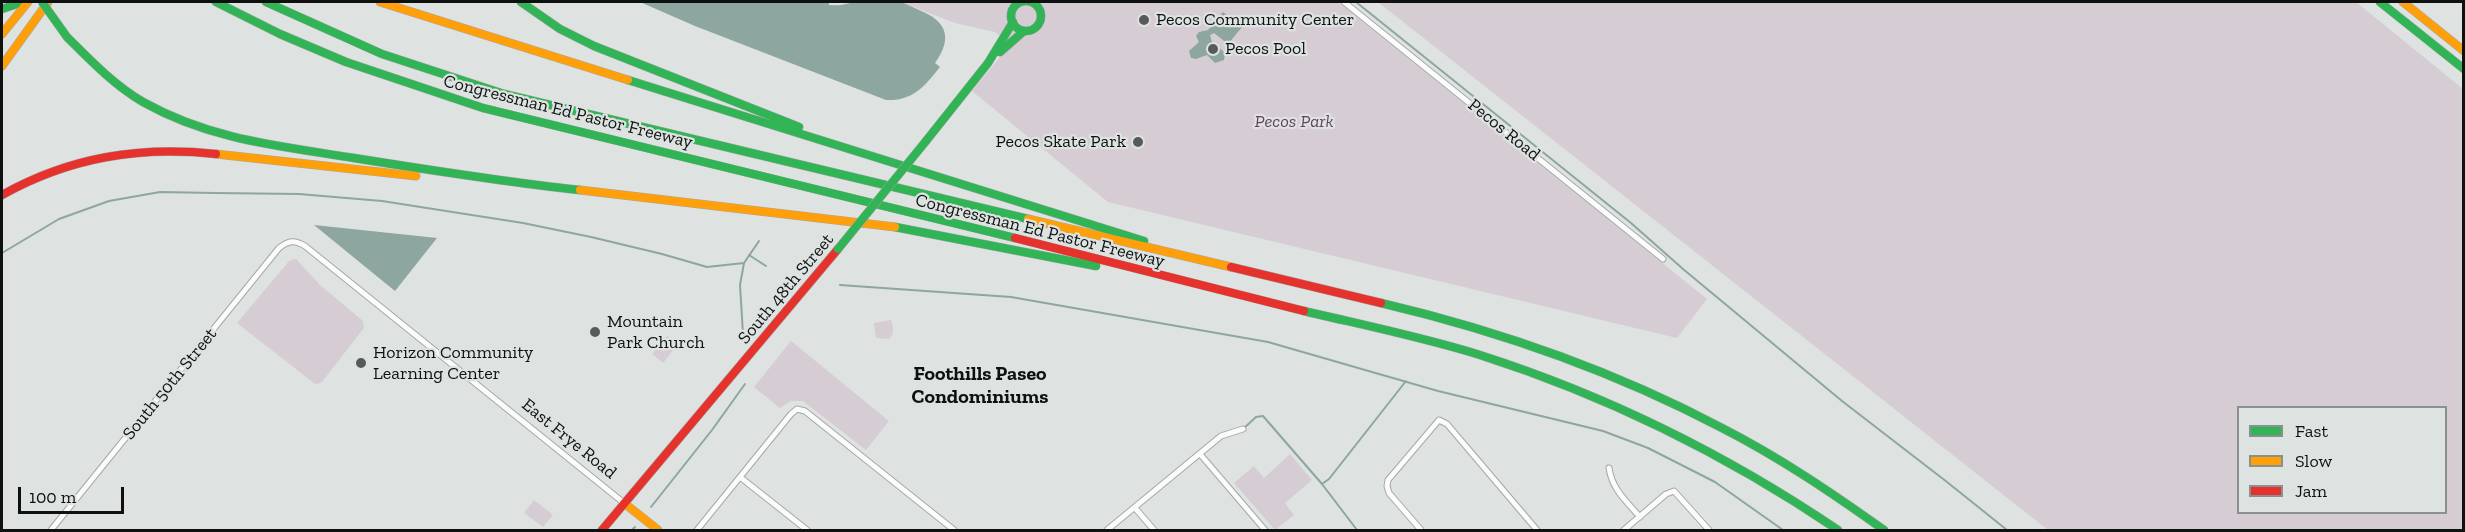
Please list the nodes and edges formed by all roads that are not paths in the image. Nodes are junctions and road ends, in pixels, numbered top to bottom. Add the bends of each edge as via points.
1 (23, 2) edge
2 (28, 2) edge
3 (42, 2) edge
4 (48, 2) edge
5 (216, 2) edge
6 (266, 2) edge
7 (380, 2) edge
8 (521, 2) edge
9 (1029, 2) edge
10 (1044, 2) edge
11 (1344, 2) edge
12 (2380, 2) edge
13 (2403, 2) edge
14 (2, 9) edge
15 (1040, 10) junction
16 (1013, 22) junction
17 (1024, 31) junction
18 (2, 34) edge
19 (2463, 51) edge
20 (988, 63) junction
21 (2, 66) edge
22 (2463, 69) edge
23 (867, 153) junction
24 (488, 180) junction
25 (2, 195) edge
26 (291, 241) joint
27 (1663, 259) dead end
28 (1215, 262) junction
29 (1210, 289) junction
30 (1243, 429) dead end
31 (1200, 453) junction
32 (1609, 468) dead end
33 (740, 477) junction
34 (624, 503) junction
35 (1135, 508) junction
36 (1640, 517) junction
37 (51, 531) edge
38 (602, 531) edge
39 (658, 531) edge
40 (697, 531) edge
41 (807, 531) edge
42 (954, 531) edge
43 (1107, 531) edge
44 (1154, 531) edge
45 (1265, 531) edge
46 (1421, 531) edge
47 (1537, 531) edge
48 (1624, 531) edge
49 (1709, 531) edge
50 (1837, 531) edge
51 (1884, 531) edge

1 - 14 main road
2 - 18 main road
3 - 24 main road, bridge via 96,67 131,94 203,130 277,147
4 - 21 main road
5 - 29 main road, Congressman Ed Pastor Freeway via 344,62 483,108
6 - 28 main road, Congressman Ed Pastor Freeway via 429,72 504,94
7 - 23 main road
8 - 23 main road via 555,26 594,46
9 - 15 main road
9 - 16 main road via 1014,8
10 - 15 main road
11 - 27 street, Pecos Road
12 - 22 main road
13 - 19 main road
15 - 17 main road via 1038,25
16 - 17 main road
16 - 20 main road, South 48th Street
17 - 20 main road, South 48th Street
20 - 34 main road, South 48th Street, bridge
23 - 28 main road
24 - 25 main road via 155,150 111,154 74,163
24 - 29 main road via 894,226
26 - 34 street, East Frye Road via 305,246
26 - 37 street, South 50th Street via 279,248
28 - 51 main road, Congressman Ed Pastor Freeway via 1455,321 1587,364 1744,439
29 - 50 main road, Congressman Ed Pastor Freeway via 1450,347 1573,388 1706,448
30 - 31 street via 1221,436
31 - 35 street
31 - 45 street
32 - 36 street via 1618,492
33 - 40 street
33 - 41 street
33 - 42 street via 797,409 805,411
34 - 38 main road, South 48th Street
34 - 39 main road, East Frye Road
35 - 43 street
35 - 44 street
36 - 48 street
36 - 49 street via 1674,491
46 - 47 street via 1387,486 1439,420 1447,423

